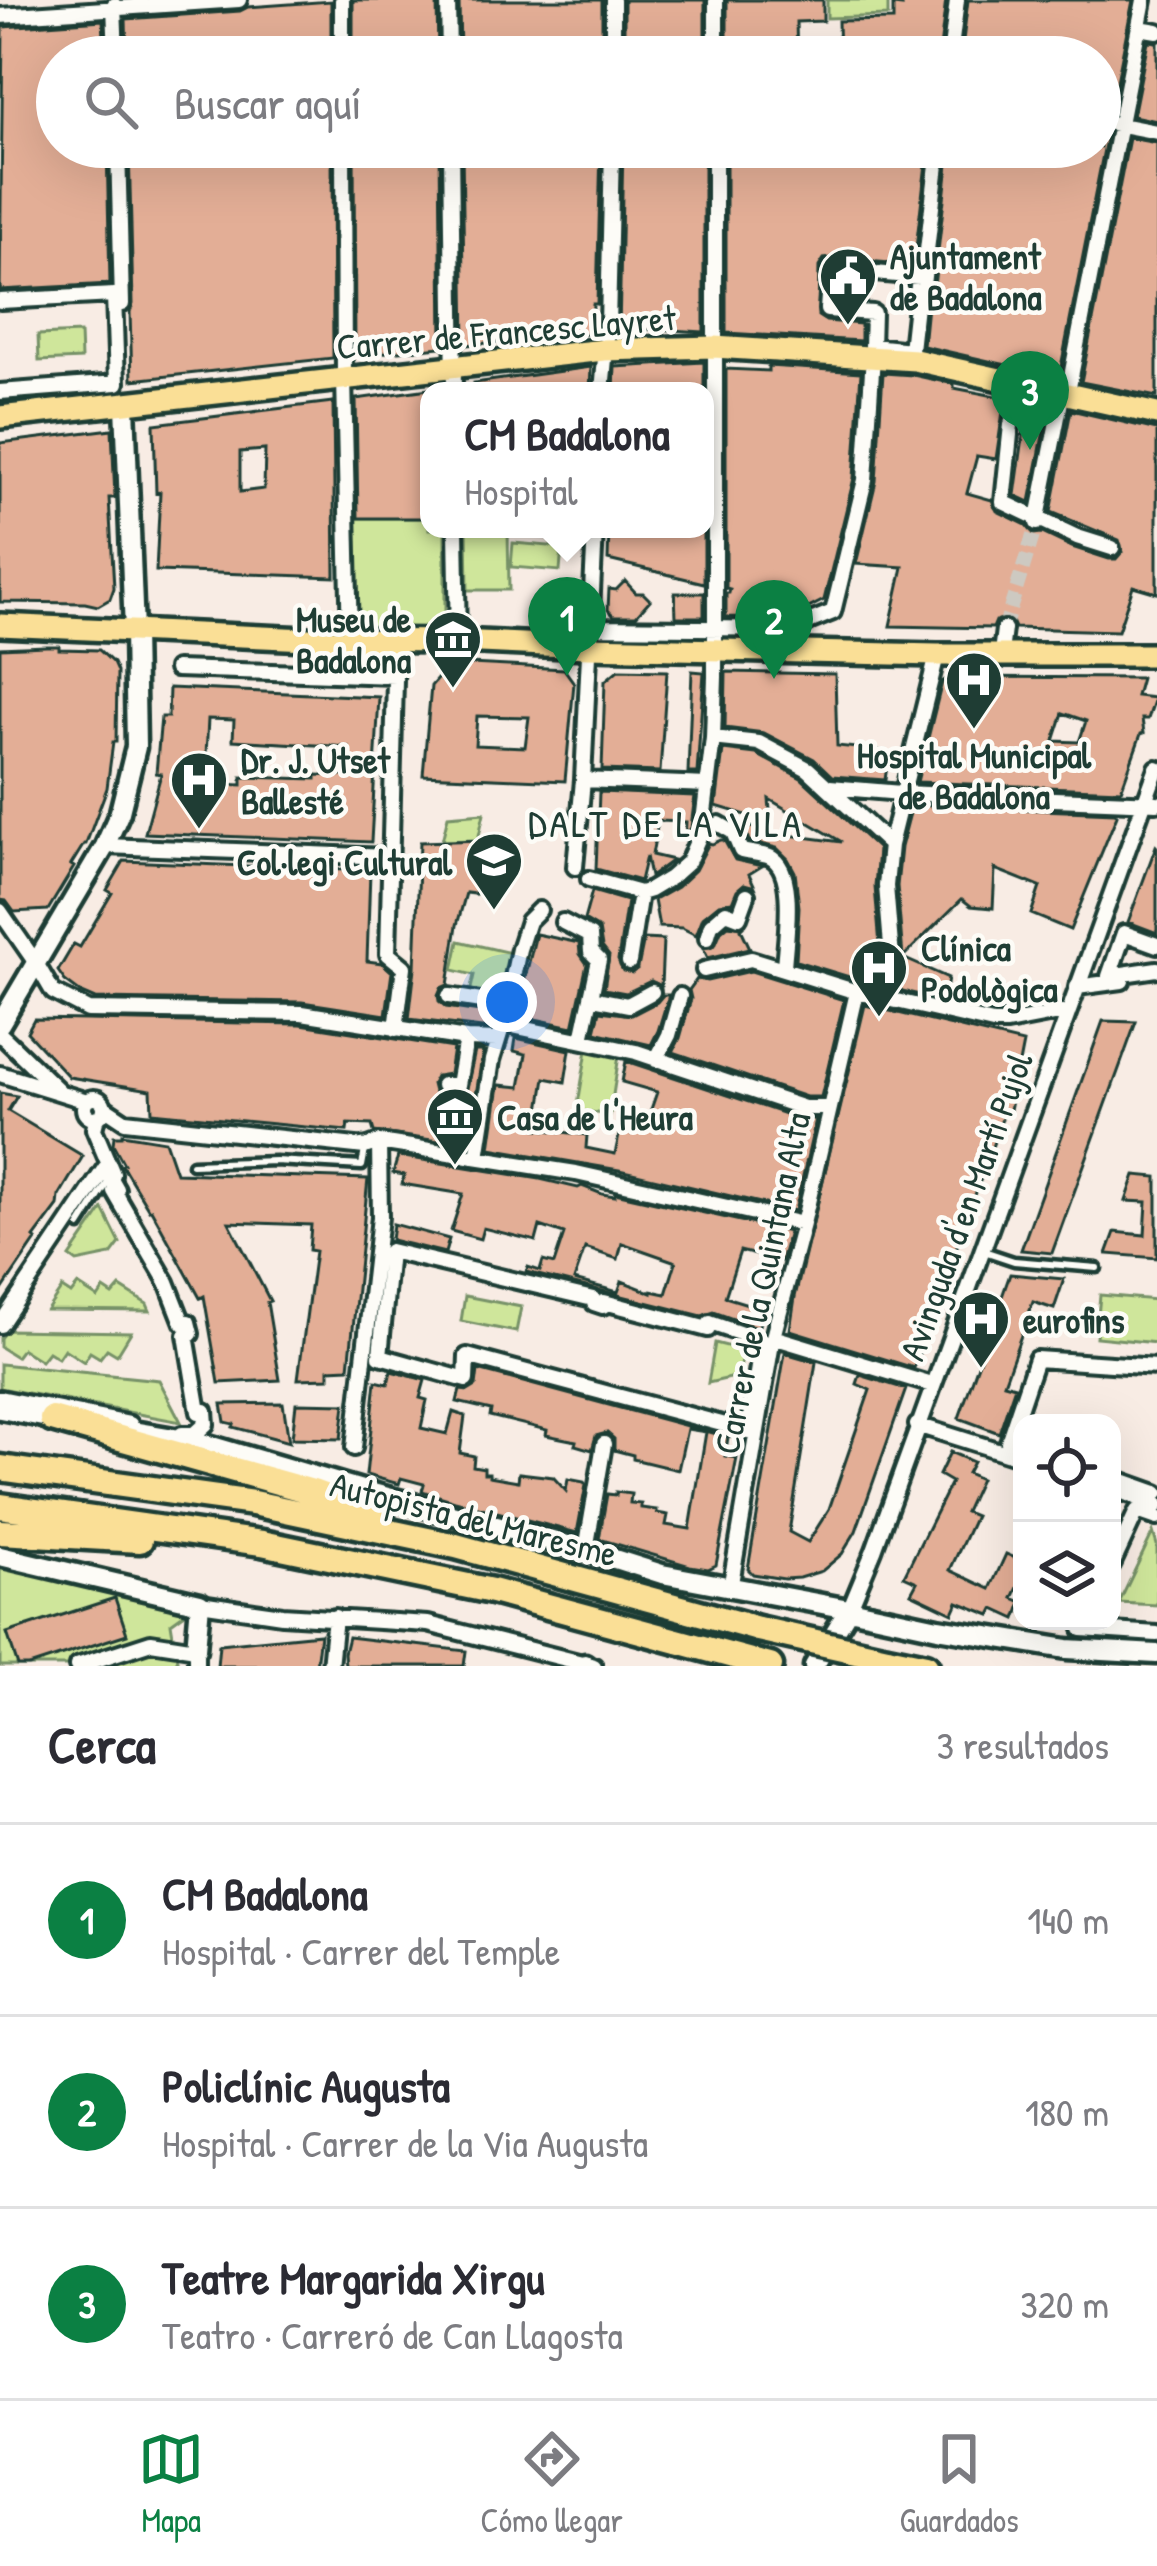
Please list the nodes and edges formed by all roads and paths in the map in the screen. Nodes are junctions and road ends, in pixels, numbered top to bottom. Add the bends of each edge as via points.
1 (239, 0) edge
2 (341, 0) edge
3 (448, 0) edge
4 (614, 0) edge
5 (716, 0) edge
6 (957, 0) edge
7 (1144, 0) edge
8 (217, 1) edge
9 (114, 5) edge
10 (0, 16) edge
11 (1138, 28) junction
12 (1157, 31) edge
13 (115, 36) edge
14 (342, 36) edge
15 (449, 36) edge
16 (613, 36) edge
17 (716, 36) edge
18 (953, 36) edge
19 (1121, 120) edge
20 (1121, 125) edge
21 (1157, 132) edge
22 (118, 168) edge
23 (343, 168) edge
24 (451, 168) edge
25 (612, 168) edge
26 (716, 168) edge
27 (937, 168) edge
28 (1111, 168) edge
29 (919, 277) joint
30 (0, 301) edge
31 (118, 316) junction
32 (714, 347) junction
33 (604, 350) junction
34 (873, 356) junction
35 (915, 360) junction
36 (454, 368) junction
37 (344, 378) junction
38 (454, 382) edge
39 (602, 382) edge
40 (1020, 382) junction
41 (0, 392) edge
42 (1065, 392) junction
43 (125, 405) junction
44 (1157, 413) edge
45 (0, 418) edge
46 (1037, 521) junction
47 (456, 538) edge
48 (594, 538) edge
49 (1112, 548) dead end
50 (0, 625) edge
51 (1004, 629) tunnel mouth
52 (134, 631) junction
53 (589, 637) junction
54 (714, 638) junction
55 (350, 640) junction
56 (396, 641) junction
57 (458, 641) junction
58 (1001, 653) junction
59 (937, 655) junction
60 (1157, 656) edge
61 (176, 669) dead end
62 (395, 676) junction
63 (713, 738) junction
64 (1157, 767) edge
65 (583, 781) junction
66 (705, 785) junction
67 (830, 787) junction
68 (898, 795) junction
69 (1150, 803) edge
70 (719, 824) dead end
71 (890, 845) junction
72 (105, 846) junction
73 (389, 857) junction
74 (575, 867) dead end
75 (589, 879) dead end
76 (640, 893) junction
77 (747, 895) dead end
78 (539, 910) dead end
79 (0, 911) edge
80 (563, 922) dead end
81 (707, 938) dead end
82 (1157, 945) edge
83 (629, 962) dead end
84 (36, 963) junction
85 (784, 968) junction
86 (704, 970) dead end
87 (1157, 973) edge
88 (1077, 987) junction
89 (652, 992) dead end
90 (857, 992) junction
91 (448, 996) dead end
92 (680, 996) dead end
93 (885, 997) junction
94 (592, 998) junction
95 (507, 1005) junction
96 (1069, 1011) junction
97 (0, 1024) edge
98 (503, 1024) junction
99 (396, 1029) junction
100 (0, 1034) edge
101 (466, 1039) junction
102 (582, 1039) junction
103 (497, 1040) junction
104 (656, 1060) junction
105 (0, 1074) edge
106 (443, 1085) dead end
107 (63, 1095) junction
108 (830, 1108) junction
109 (100, 1112) junction
110 (372, 1144) junction
111 (477, 1157) junction
112 (192, 1164) dead end
113 (110, 1170) junction
114 (803, 1224) junction
115 (80, 1226) dead end
116 (981, 1250) junction
117 (1096, 1268) dead end
118 (0, 1321) edge
119 (710, 1322) joint
120 (773, 1337) junction
121 (1157, 1367) edge
122 (932, 1384) junction
123 (0, 1399) edge
124 (0, 1409) edge
125 (1017, 1414) edge
126 (52, 1419) junction
127 (917, 1425) junction
128 (198, 1442) junction
129 (604, 1444) dead end
130 (354, 1448) dead end
131 (1013, 1455) edge
132 (0, 1468) edge
133 (1121, 1480) edge
134 (1121, 1491) edge
135 (1157, 1493) edge
136 (1157, 1505) edge
137 (0, 1506) edge
138 (1157, 1518) edge
139 (0, 1532) edge
140 (262, 1543) junction
141 (456, 1546) junction
142 (1121, 1546) edge
143 (586, 1550) junction
144 (0, 1556) edge
145 (730, 1588) junction
146 (200, 1603) junction
147 (849, 1609) junction
148 (335, 1617) junction
149 (1097, 1630) edge
150 (1157, 1634) edge
151 (196, 1649) edge
152 (1157, 1654) edge
153 (759, 1663) edge
154 (588, 1665) edge
155 (76, 1666) edge
156 (330, 1666) edge
157 (814, 1666) edge
158 (832, 1666) edge
159 (926, 1666) edge

1 - 8 street
2 - 14 street
3 - 15 street
4 - 16 street
5 - 17 street
6 - 18 street
7 - 11 street
8 - 9 street
9 - 10 street
9 - 13 street
11 - 12 street
11 - 19 street
20 - 21 street
22 - 31 street
23 - 37 street
24 - 36 street
25 - 33 street
26 - 32 street
27 - 35 street
28 - 42 street
29 - 29 street via 830,269 827,310 873,313 872,346 911,350
30 - 31 street via 114,296
31 - 41 street via 117,383
31 - 43 street
32 - 33 main road, Carrer de Francesc Layret
32 - 34 main road, Carrer de Francesc Layret
32 - 54 street
33 - 36 main road, Carrer de Francesc Layret
33 - 39 street
34 - 35 main road, Carrer de Francesc Layret
34 - 54 street via 865,480 833,612 791,629
35 - 40 main road, Carrer de Francesc Layret
36 - 37 main road, Carrer de Francesc Layret
36 - 38 street
37 - 43 main road, Carrer de Francesc Layret
37 - 55 street
40 - 42 main road, Carrer de Francesc Layret
40 - 46 street via 1003,502
42 - 44 main road, Carrer de Francesc Layret
42 - 46 street
43 - 45 main road, Carrer de Francesc Layret
43 - 52 street
46 - 49 street
47 - 57 street
48 - 53 street
50 - 52 main road
51 - 58 street
52 - 55 main road
52 - 72 street via 136,747
53 - 54 main road
53 - 57 main road
53 - 65 street
54 - 59 main road
54 - 63 street
55 - 56 main road
56 - 57 main road
56 - 62 street
58 - 59 main road
58 - 60 main road
59 - 68 street
61 - 62 street
62 - 73 street
63 - 66 street
63 - 67 street via 759,743
64 - 69 street, Avinguda d'en Martí Pujol
65 - 66 street
65 - 74 street
66 - 76 street via 702,830 688,862
67 - 68 street
67 - 71 street
68 - 69 street
68 - 71 street
69 - 88 street, Avinguda d'en Martí Pujol
70 - 85 street via 741,851 780,867 788,896
71 - 93 street
72 - 73 street
72 - 84 street
73 - 99 street via 388,954 404,967
75 - 76 street
76 - 83 street
77 - 81 street via 739,916 726,912
78 - 95 street via 528,921
79 - 84 street
80 - 94 street via 590,936 598,960
82 - 87 street via 1124,933 1109,976
84 - 97 street
84 - 99 street via 53,992 88,1010 302,1013
85 - 86 street via 751,959
85 - 90 street
87 - 88 street
88 - 96 street, Avinguda d'en Martí Pujol
89 - 94 street via 628,1005
90 - 93 street
90 - 108 street, Carrer de la Quintana Alta
91 - 95 street
92 - 104 street
93 - 96 street via 993,1023
94 - 102 street
95 - 98 street
96 - 116 street, Avinguda d'en Martí Pujol
98 - 102 street
98 - 103 street
99 - 101 street
100 - 107 street
101 - 103 street
101 - 106 street via 458,1084
102 - 104 street
103 - 111 street
104 - 108 street via 804,1108
105 - 107 street
107 - 109 street via 86,1101 86,1113
108 - 114 street, Carrer de la Quintana Alta
109 - 110 street via 125,1121
109 - 113 street via 94,1129
110 - 111 street
110 - 112 lane via 362,1166
110 - 130 street via 380,1217
111 - 114 street
113 - 115 lane
113 - 118 street
113 - 123 street via 114,1191 188,1322 206,1424 188,1436
113 - 128 street via 194,1327 211,1417
114 - 120 street, Carrer de la Quintana Alta
116 - 117 lane
116 - 122 street, Avinguda d'en Martí Pujol
119 - 119 street via 762,1341 748,1431 467,1356 466,1380 380,1357 390,1251 603,1306 708,1329
120 - 122 street
120 - 145 street, Carrer de la Quintana Alta
121 - 125 street via 1036,1359
122 - 127 street, Avinguda d'en Martí Pujol
124 - 126 street
126 - 128 street
126 - 141 highway via 313,1492
127 - 131 street
127 - 147 street, Avinguda d'en Martí Pujol
128 - 143 street
129 - 143 street
132 - 141 highway, Autopista del Maresme via 253,1503
133 - 135 street
134 - 136 street
137 - 140 highway, Autopista del Maresme
138 - 142 street via 1137,1511
139 - 140 highway
140 - 153 highway, Autopista del Maresme via 492,1591
141 - 159 highway, Autopista del Maresme, bridge
143 - 145 street
144 - 146 street
145 - 147 street
146 - 148 street
146 - 151 street
147 - 152 street via 1067,1649
147 - 157 street
147 - 158 street, Avinguda d'en Martí Pujol
148 - 154 street via 428,1624
148 - 156 street
149 - 150 street
151 - 155 street via 151,1642

